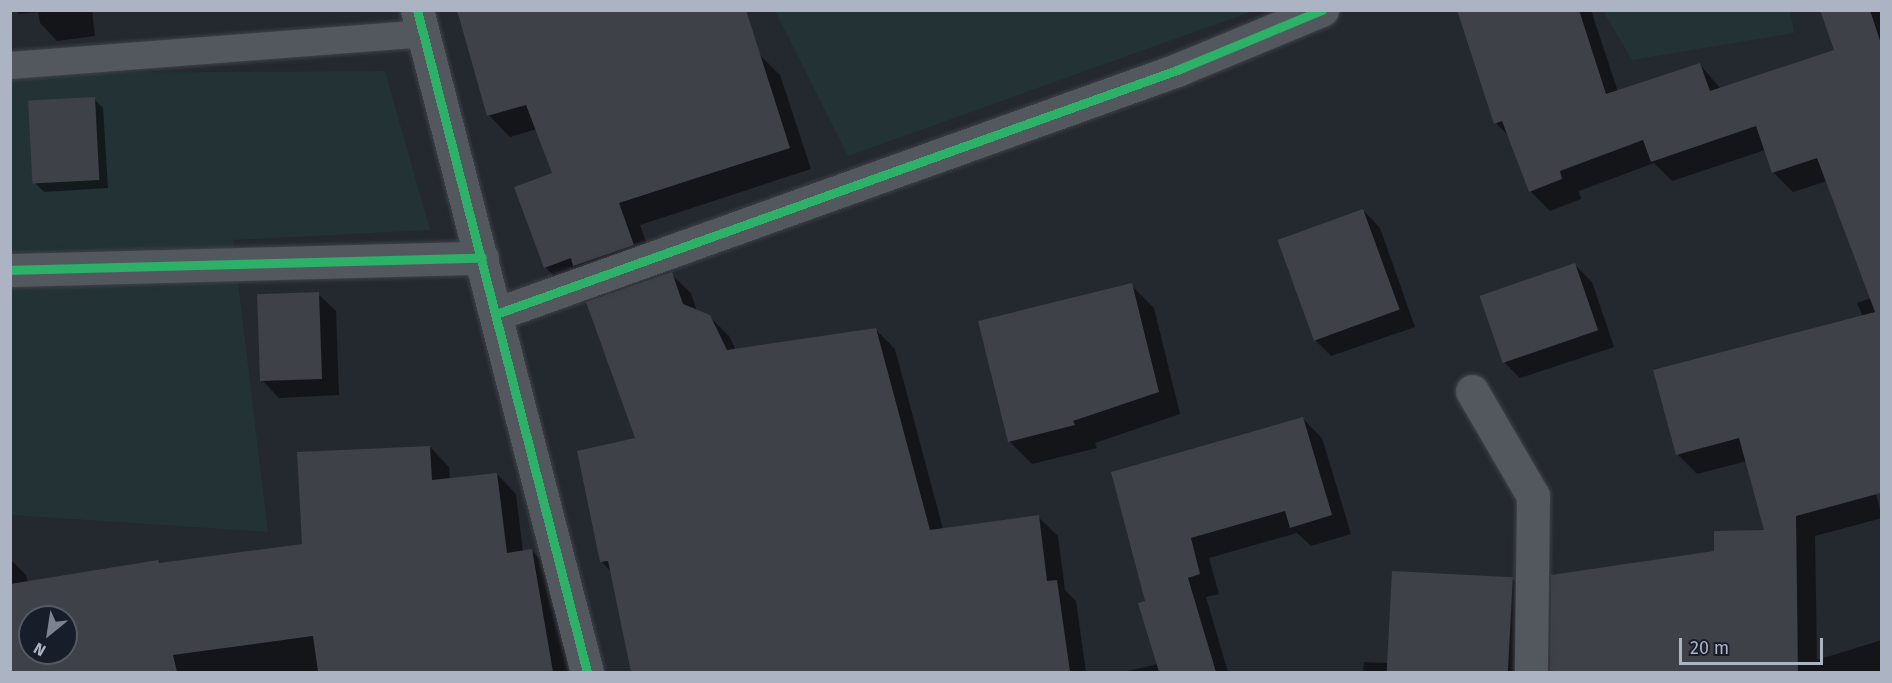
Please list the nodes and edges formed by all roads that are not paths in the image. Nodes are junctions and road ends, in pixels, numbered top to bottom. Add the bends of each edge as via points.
1 (1322, 10) edge
2 (420, 22) edge
3 (10, 65) edge
4 (482, 258) junction
5 (10, 270) edge
6 (496, 314) junction
7 (1472, 392) dead end
8 (587, 672) edge
9 (1530, 672) edge

1 - 6 street via 1177,70
2 - 3 lane
2 - 4 street
4 - 5 street
4 - 6 street
6 - 8 street
7 - 9 street via 1533,496

